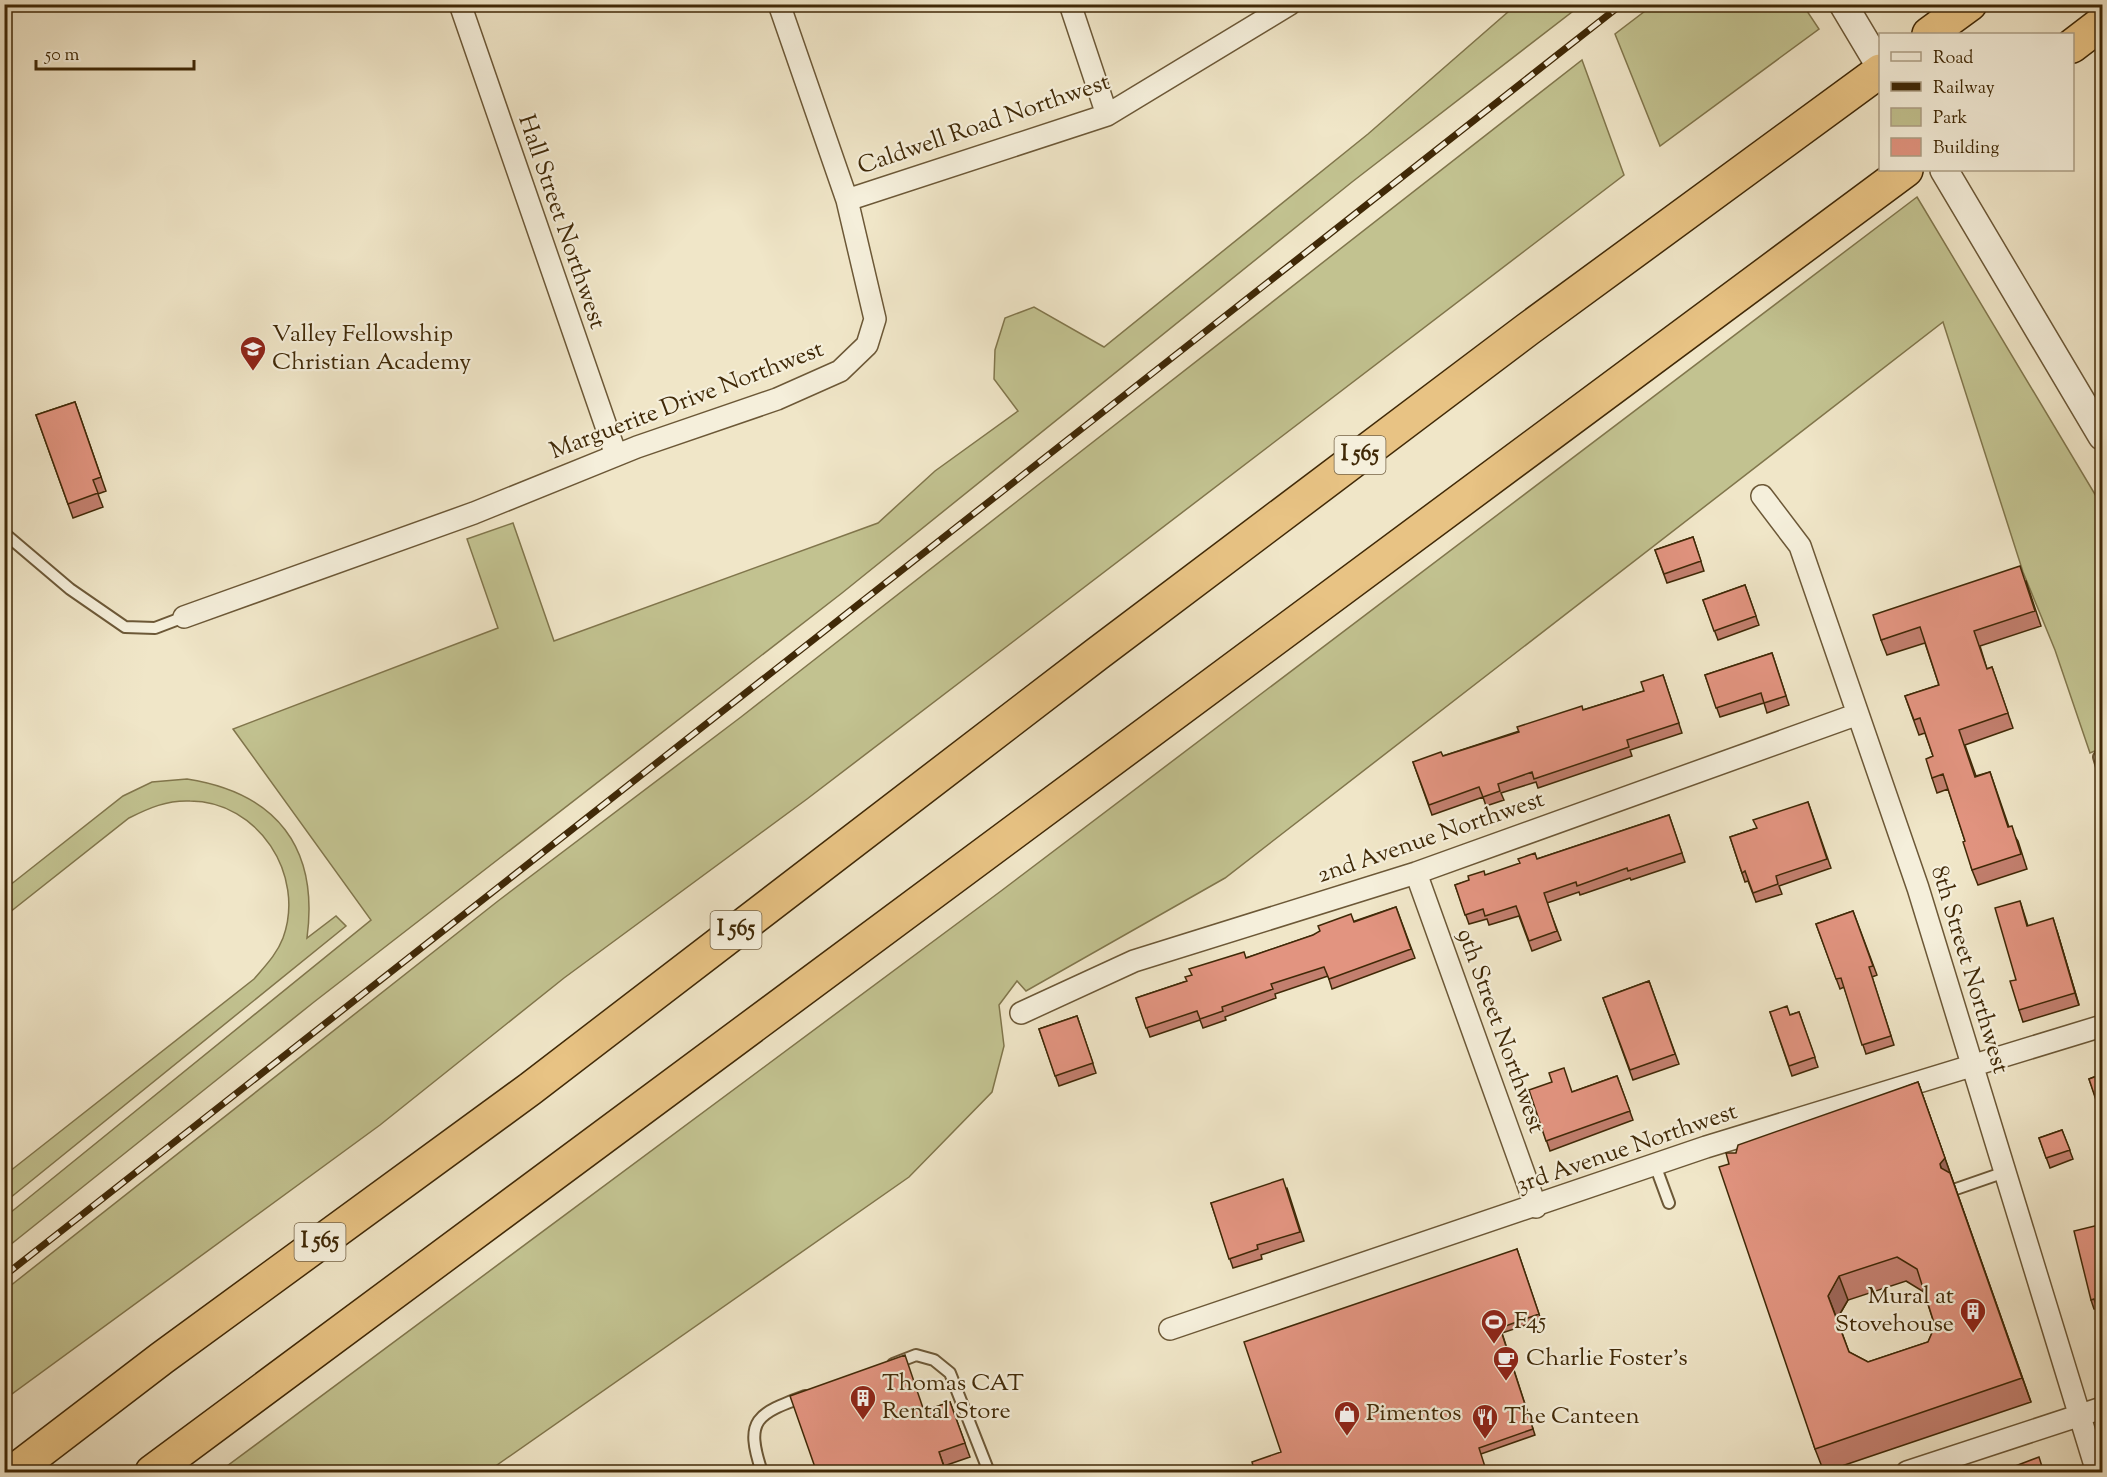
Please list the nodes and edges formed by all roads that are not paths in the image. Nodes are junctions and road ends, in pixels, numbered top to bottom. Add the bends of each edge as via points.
1 (460, 4) edge
2 (779, 4) edge
3 (1070, 4) edge
4 (1290, 4) edge
5 (1843, 4) edge
6 (1970, 4) edge
7 (2103, 23) edge
8 (1930, 33) edge
9 (2074, 45) edge
10 (1879, 63) edge
11 (1879, 72) edge
12 (1107, 115) junction
13 (1905, 171) edge
14 (1945, 171) edge
15 (847, 200) junction
16 (2103, 435) edge
17 (616, 455) junction
18 (1762, 496) dead end
19 (4, 533) edge
20 (184, 617) joint
21 (1858, 714) junction
22 (2103, 756) edge
23 (2103, 767) edge
24 (1416, 873) junction
25 (1021, 1013) dead end
26 (2103, 1026) edge
27 (1972, 1066) junction
28 (1654, 1165) junction
29 (2005, 1172) junction
30 (1956, 1190) edge
31 (1669, 1203) dead end
32 (1536, 1207) junction
33 (1170, 1329) dead end
34 (884, 1367) edge
35 (818, 1391) edge
36 (2103, 1408) edge
37 (2079, 1416) junction
38 (13, 1473) edge
39 (152, 1473) edge
40 (762, 1473) edge
41 (989, 1473) edge
42 (1908, 1473) edge
43 (2097, 1473) edge

1 - 17 street, Hall Street Northwest
2 - 15 street, Marguerite Drive Northwest
3 - 12 street
4 - 12 street, Caldwell Road Northwest
5 - 10 street
6 - 8 highway
7 - 9 highway
11 - 38 highway, I 565 via 1518,336 530,1089 162,1358
12 - 15 street, Caldwell Road Northwest
13 - 39 highway
14 - 16 street
15 - 17 street, Marguerite Drive Northwest via 875,319 867,345 840,371 777,399
17 - 20 street, Marguerite Drive Northwest via 474,513
18 - 21 street, 8th Street Northwest via 1800,546
19 - 20 lane via 70,589 125,627 155,628
21 - 24 street, 2nd Avenue Northwest
21 - 27 street, 8th Street Northwest via 1918,888
22 - 23 lane via 2099,757
24 - 25 street, 2nd Avenue Northwest via 1134,962
24 - 32 street, 9th Street Northwest
26 - 27 street, 3rd Avenue Northwest
27 - 28 street, 3rd Avenue Northwest via 1731,1145
27 - 29 street, 8th Street Northwest
28 - 31 lane
28 - 32 street, 3rd Avenue Northwest
29 - 30 lane
29 - 37 street, 8th Street Northwest
32 - 33 street, 3rd Avenue Northwest
34 - 41 lane via 916,1355 934,1360 950,1372
35 - 40 lane via 775,1407 759,1418 753,1431 754,1450
36 - 37 street
37 - 42 street
37 - 43 street, 8th Street Northwest

